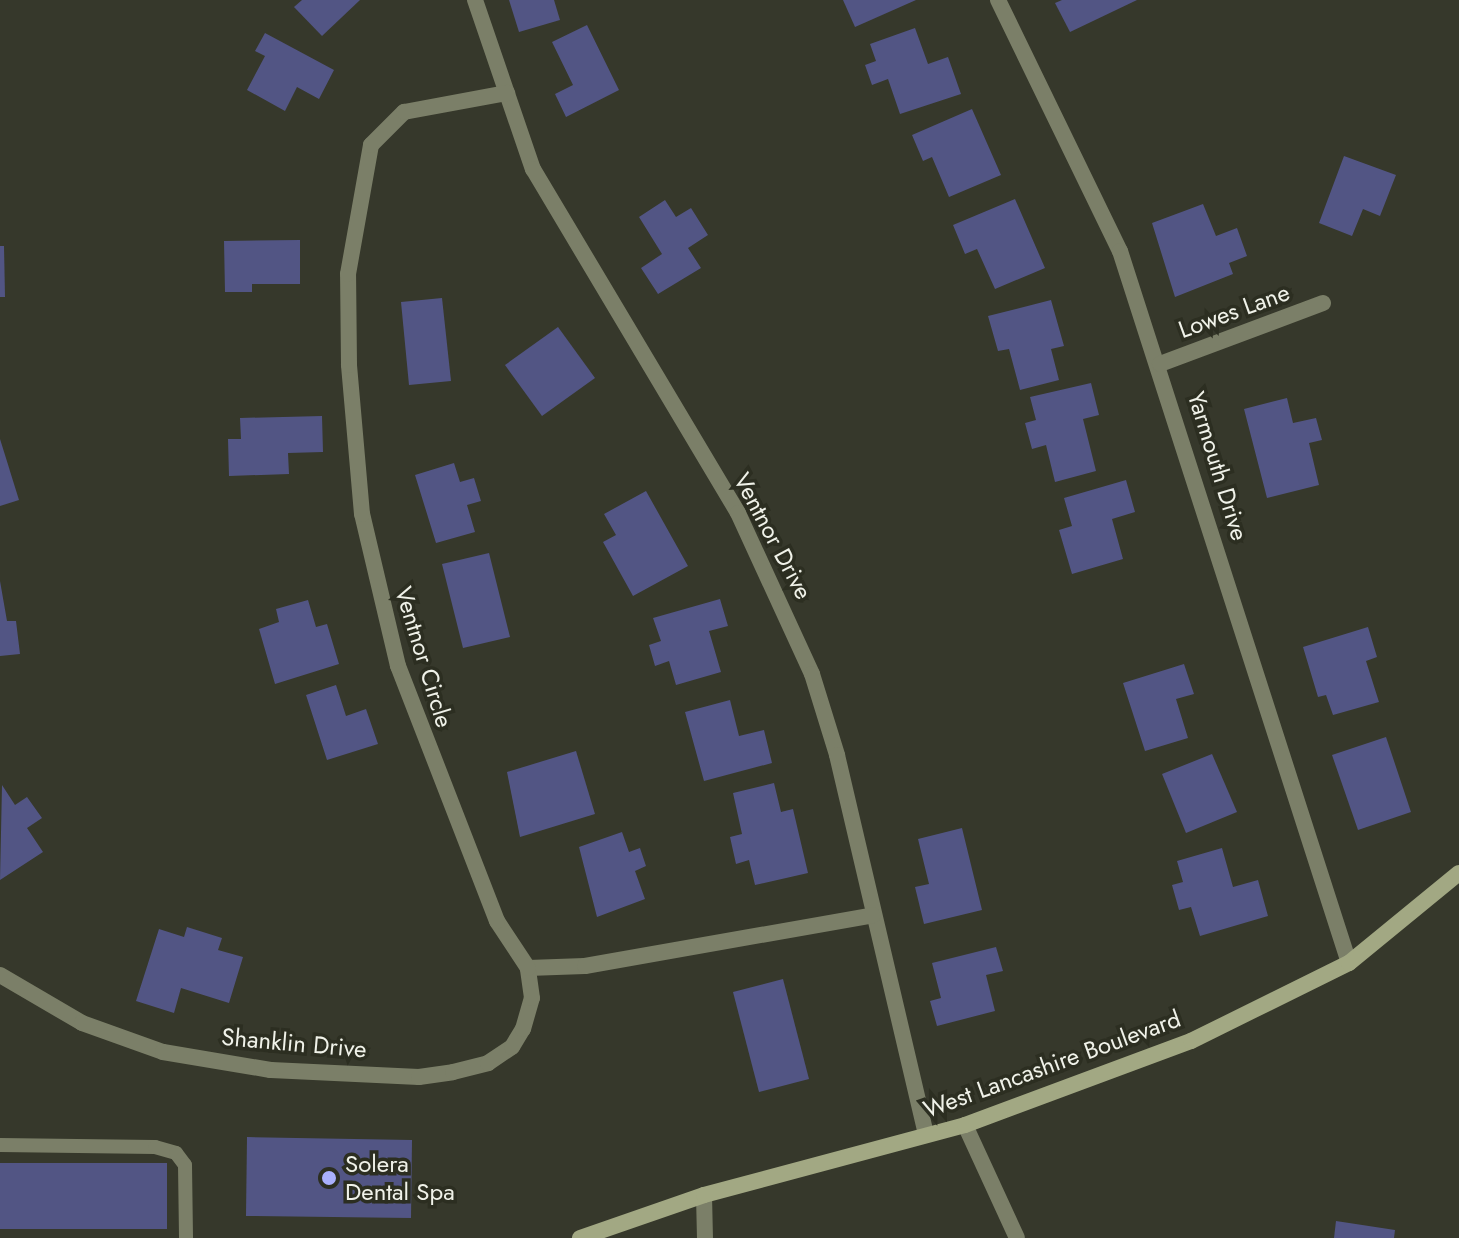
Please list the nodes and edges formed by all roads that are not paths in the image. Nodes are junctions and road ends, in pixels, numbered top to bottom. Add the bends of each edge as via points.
1 (475, 0) edge
2 (998, 0) edge
3 (507, 93) junction
4 (1323, 303) dead end
5 (1160, 364) junction
6 (1459, 873) edge
7 (873, 915) junction
8 (1349, 963) junction
9 (528, 968) junction
10 (0, 975) edge
11 (965, 1125) junction
12 (926, 1135) junction
13 (0, 1145) edge
14 (704, 1195) junction
15 (186, 1238) edge
16 (580, 1238) edge
17 (705, 1238) edge
18 (1017, 1238) edge

1 - 3 street, Ventnor Drive
2 - 5 street, Yarmouth Drive via 1120,251
3 - 7 street, Ventnor Drive via 533,169 738,513 783,603 837,755
3 - 9 street, Ventnor Circle via 404,112 371,145 348,274 349,365 362,514 398,666 497,921
4 - 5 street, Lowes Lane
5 - 8 street, Yarmouth Drive
6 - 8 main road, West Lancashire Boulevard
7 - 9 street via 585,966
7 - 12 street, Ventnor Drive
8 - 11 main road, West Lancashire Boulevard via 1191,1041
9 - 10 street, Shanklin Drive via 532,998 512,1047 488,1063 419,1077 271,1070 163,1052 82,1023
11 - 12 main road, West Lancashire Boulevard
11 - 18 street
12 - 14 main road, West Lancashire Boulevard
13 - 15 lane via 155,1147 176,1153 185,1165
14 - 16 main road, West Lancashire Boulevard
14 - 17 street

